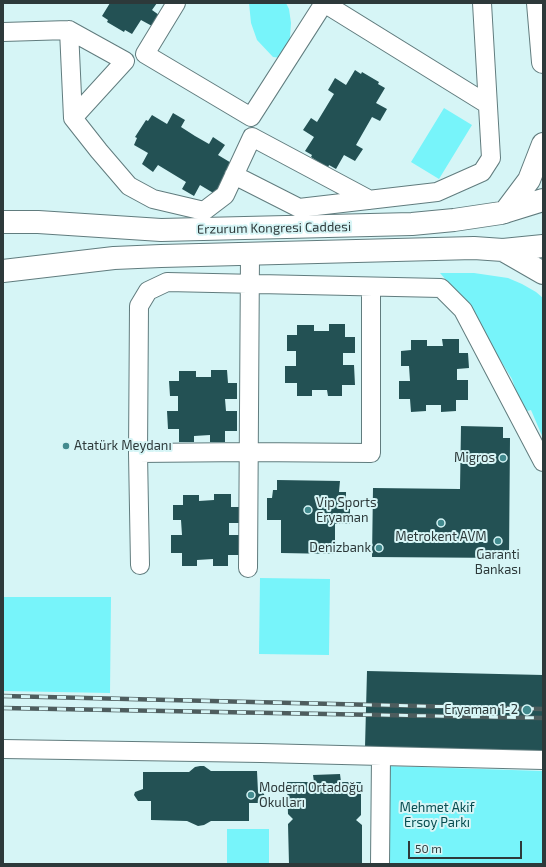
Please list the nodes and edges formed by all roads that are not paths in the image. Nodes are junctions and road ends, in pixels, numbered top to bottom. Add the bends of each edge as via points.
1 (176, 3) edge
2 (324, 3) edge
3 (482, 3) edge
4 (538, 3) edge
5 (69, 30) junction
6 (3, 32) edge
7 (543, 62) edge
8 (487, 104) junction
9 (73, 118) junction
10 (543, 144) edge
11 (234, 176) junction
12 (370, 200) junction
13 (543, 200) edge
14 (505, 212) junction
15 (3, 222) edge
16 (543, 246) edge
17 (503, 250) junction
18 (250, 254) junction
19 (3, 271) edge
20 (543, 273) edge
21 (250, 284) junction
22 (371, 286) junction
23 (249, 452) junction
24 (138, 453) junction
25 (543, 462) edge
26 (140, 565) dead end
27 (248, 568) dead end
28 (3, 749) edge
29 (381, 756) junction
30 (543, 760) edge
31 (380, 864) edge

1 - 2 street via 145,54 251,117
2 - 8 street
3 - 8 street
4 - 7 main road
5 - 6 street
5 - 9 street
5 - 9 street via 125,61
8 - 12 street via 491,158 482,172 437,192
9 - 11 street via 129,186 153,199 204,211 225,195
10 - 14 main road via 529,180
11 - 12 street via 299,208
11 - 12 street via 252,137
13 - 14 main road, Erzurum Kongresi Caddesi
14 - 15 main road, Erzurum Kongresi Caddesi via 412,224 161,230
16 - 17 main road, Erzurum Kongresi Caddesi
17 - 18 main road, Erzurum Kongresi Caddesi via 474,248
17 - 20 main road
18 - 19 main road, Erzurum Kongresi Caddesi via 114,258
18 - 21 street
21 - 22 street
21 - 23 street
21 - 24 street via 167,282 148,291 139,306
22 - 23 street via 371,453
22 - 25 street via 441,288 462,310
23 - 24 street
23 - 27 street
24 - 26 street
28 - 29 street
29 - 30 street
29 - 31 street

